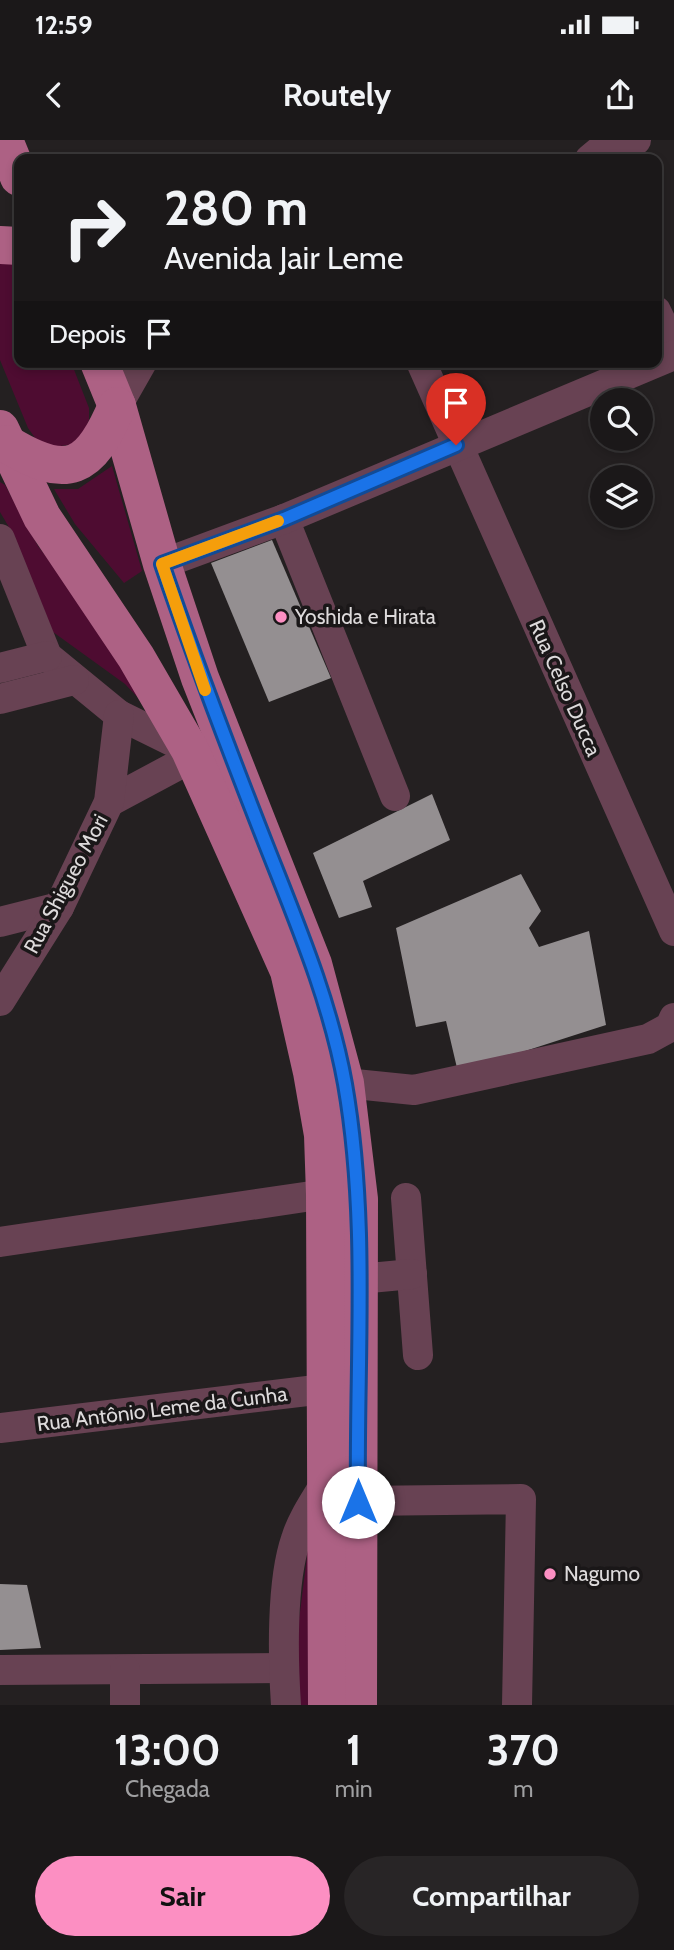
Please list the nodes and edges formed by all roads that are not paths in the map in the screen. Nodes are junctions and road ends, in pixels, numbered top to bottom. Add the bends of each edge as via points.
1 (4, 140) edge
2 (636, 140) edge
3 (596, 154) edge
4 (14, 165) edge
5 (662, 324) edge
6 (674, 348) edge
7 (102, 368) edge
8 (139, 368) edge
9 (424, 368) edge
10 (643, 368) edge
11 (117, 405) junction
12 (2, 440) edge
13 (456, 445) junction
14 (284, 519) junction
15 (0, 538) edge
16 (162, 564) junction
17 (47, 656) junction
18 (0, 668) edge
19 (74, 680) junction
20 (0, 699) edge
21 (119, 715) junction
22 (191, 754) junction
23 (395, 796) dead end
24 (109, 802) junction
25 (59, 907) junction
26 (0, 922) edge
27 (674, 931) edge
28 (0, 1001) edge
29 (674, 1018) edge
30 (345, 1083) junction
31 (326, 1194) junction
32 (406, 1198) dead end
33 (0, 1242) edge
34 (412, 1274) junction
35 (359, 1279) junction
36 (418, 1355) dead end
37 (324, 1389) junction
38 (0, 1429) edge
39 (326, 1482) junction
40 (358, 1502) junction
41 (284, 1668) junction
42 (0, 1670) edge
43 (125, 1670) junction
44 (125, 1705) edge
45 (286, 1705) edge
46 (327, 1705) edge
47 (358, 1705) edge
48 (517, 1705) edge

1 - 4 main road
2 - 3 street via 607,145
5 - 6 street
7 - 11 main road
8 - 11 street
9 - 13 street, Rua Celso Ducca
10 - 13 street
11 - 12 main road via 104,435 78,462 47,465
11 - 16 main road
12 - 22 main road via 42,517 136,657
13 - 14 street
13 - 27 street, Rua Celso Ducca
14 - 16 street
14 - 23 street
15 - 17 street
16 - 30 main road via 201,678 313,964
17 - 18 street
17 - 19 street
19 - 20 street
19 - 21 street
21 - 22 street
21 - 24 street, Rua Shigueo Mori
22 - 24 street
22 - 31 main road via 289,971 313,1072
24 - 25 street, Rua Shigueo Mori
25 - 26 street
25 - 28 street, Rua Shigueo Mori
29 - 30 street via 670,1027 648,1039 414,1090
30 - 35 main road via 359,1199
31 - 33 street
31 - 37 main road
32 - 34 street
34 - 35 street
34 - 36 street
35 - 40 main road
37 - 38 street, Rua Antônio Leme da Cunha
37 - 39 main road
39 - 41 street via 303,1521 290,1562
39 - 46 main road
40 - 47 main road
40 - 48 street via 521,1499
41 - 43 street
41 - 45 street
42 - 43 street
43 - 44 street

